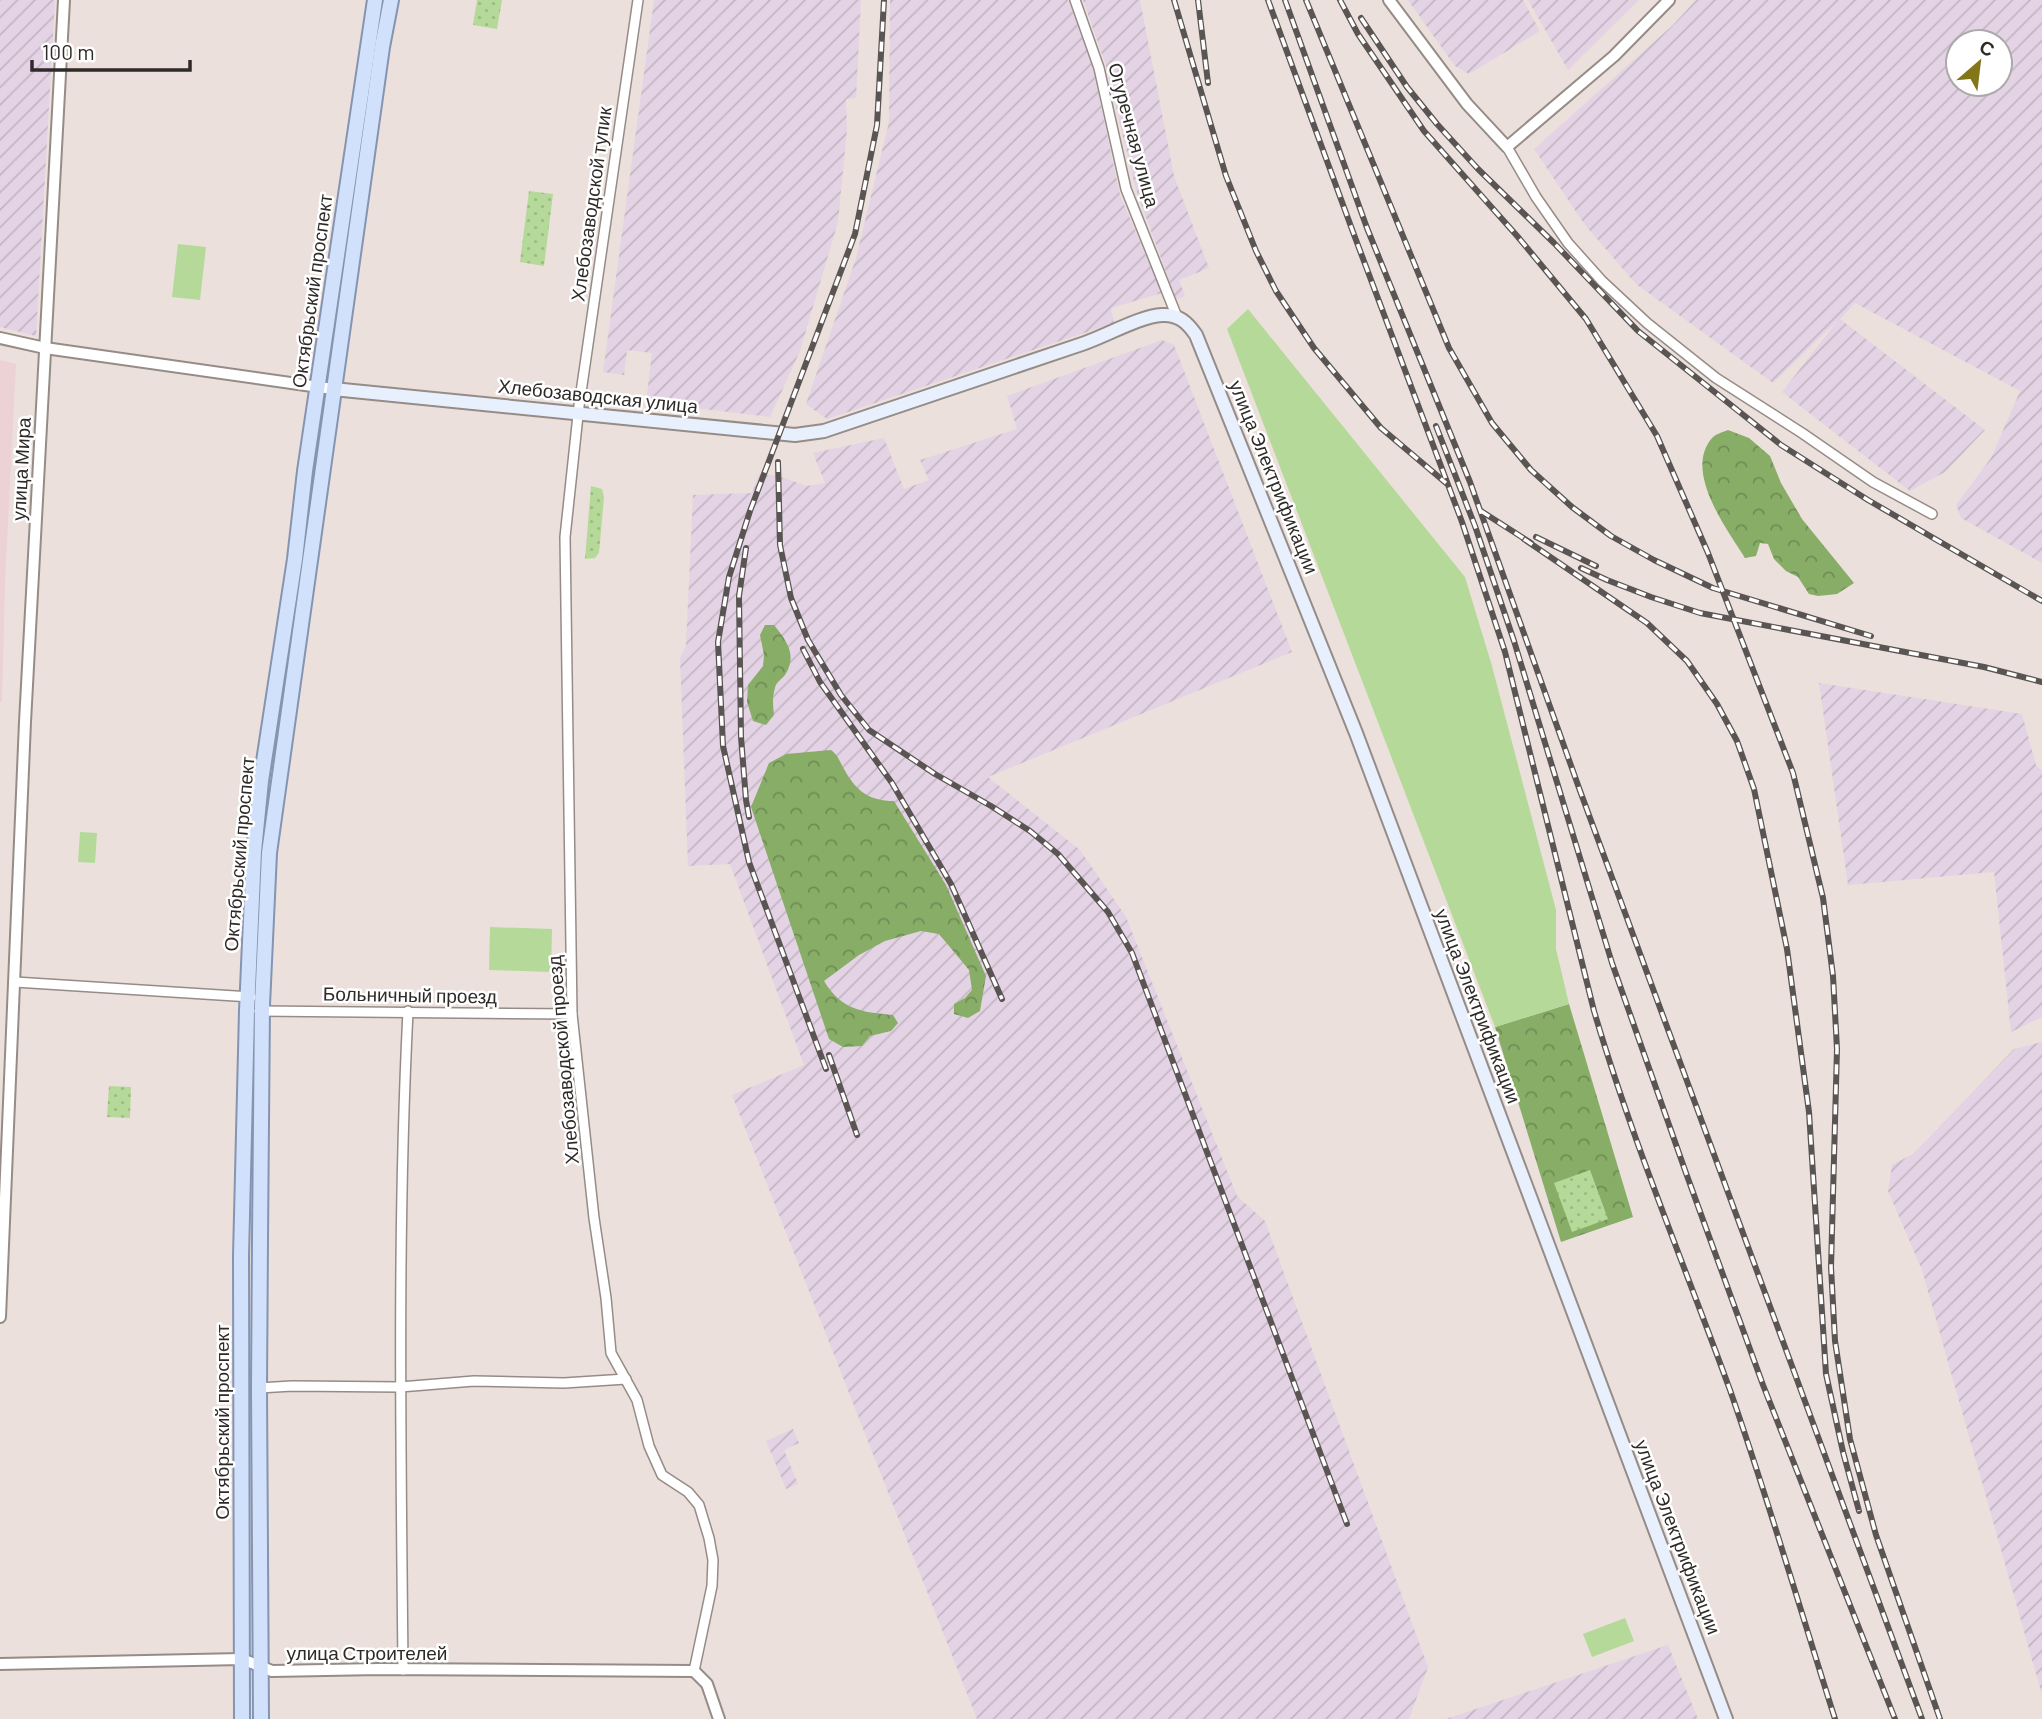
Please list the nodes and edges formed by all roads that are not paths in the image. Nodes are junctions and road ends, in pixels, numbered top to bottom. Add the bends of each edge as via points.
1 (64, 0) edge
2 (375, 0) edge
3 (390, 0) edge
4 (638, 0) edge
5 (1075, 0) edge
6 (1390, 0) edge
7 (1669, 0) edge
8 (1507, 147) junction
9 (1178, 317) junction
10 (0, 338) edge
11 (45, 348) junction
12 (318, 387) junction
13 (333, 389) junction
14 (579, 414) junction
15 (1932, 514) dead end
16 (15, 982) junction
17 (255, 1004) junction
18 (408, 1011) junction
19 (572, 1014) junction
20 (0, 1317) edge
21 (626, 1380) junction
22 (400, 1387) junction
23 (258, 1388) junction
24 (242, 1659) junction
25 (0, 1664) edge
26 (260, 1666) junction
27 (403, 1670) junction
28 (694, 1671) junction
29 (242, 1719) edge
30 (261, 1719) edge
31 (719, 1719) edge
32 (1726, 1719) edge

1 - 11 street, улица Мира
2 - 12 main road, Октябрьский проспект
3 - 13 main road, Октябрьский проспект
4 - 14 street, Хлебозаводской тупик
5 - 9 street, Огуречная улица via 1099,68 1126,189
6 - 8 street via 1467,104
7 - 8 street via 1614,56
8 - 15 street via 1568,243 1647,323 1716,378 1873,482
9 - 14 main road, Хлебозаводская улица via 1151,317 824,431 779,434
9 - 32 main road, улица Электрификации via 1196,335 1356,733
10 - 11 street, Хлебозаводская улица
11 - 12 street, Хлебозаводская улица
11 - 16 street, улица Мира
12 - 13 street, Хлебозаводская улица
12 - 17 main road, Октябрьский проспект via 261,781 254,851
13 - 14 main road, Хлебозаводская улица
13 - 17 main road, Октябрьский проспект via 269,853
14 - 19 street, Хлебозаводской проезд via 565,537
16 - 17 street, Больничный проезд
16 - 20 street, улица Мира
17 - 18 street, Больничный проезд
17 - 23 main road, Октябрьский проспект
17 - 24 main road, Октябрьский проспект via 242,1256
18 - 19 street, Больничный проезд
18 - 22 street
19 - 21 street, Хлебозаводской проезд via 611,1353
21 - 22 street via 474,1381
21 - 28 street, Хлебозаводской проезд via 662,1475 699,1505 709,1538 712,1586
22 - 23 street
22 - 27 street
23 - 26 main road, Октябрьский проспект
24 - 25 street, улица Строителей
24 - 26 street, улица Строителей
24 - 29 main road, Октябрьский проспект
26 - 27 street, улица Строителей via 272,1671
26 - 30 main road, Октябрьский проспект
27 - 28 street, улица Строителей
28 - 31 street via 707,1684

